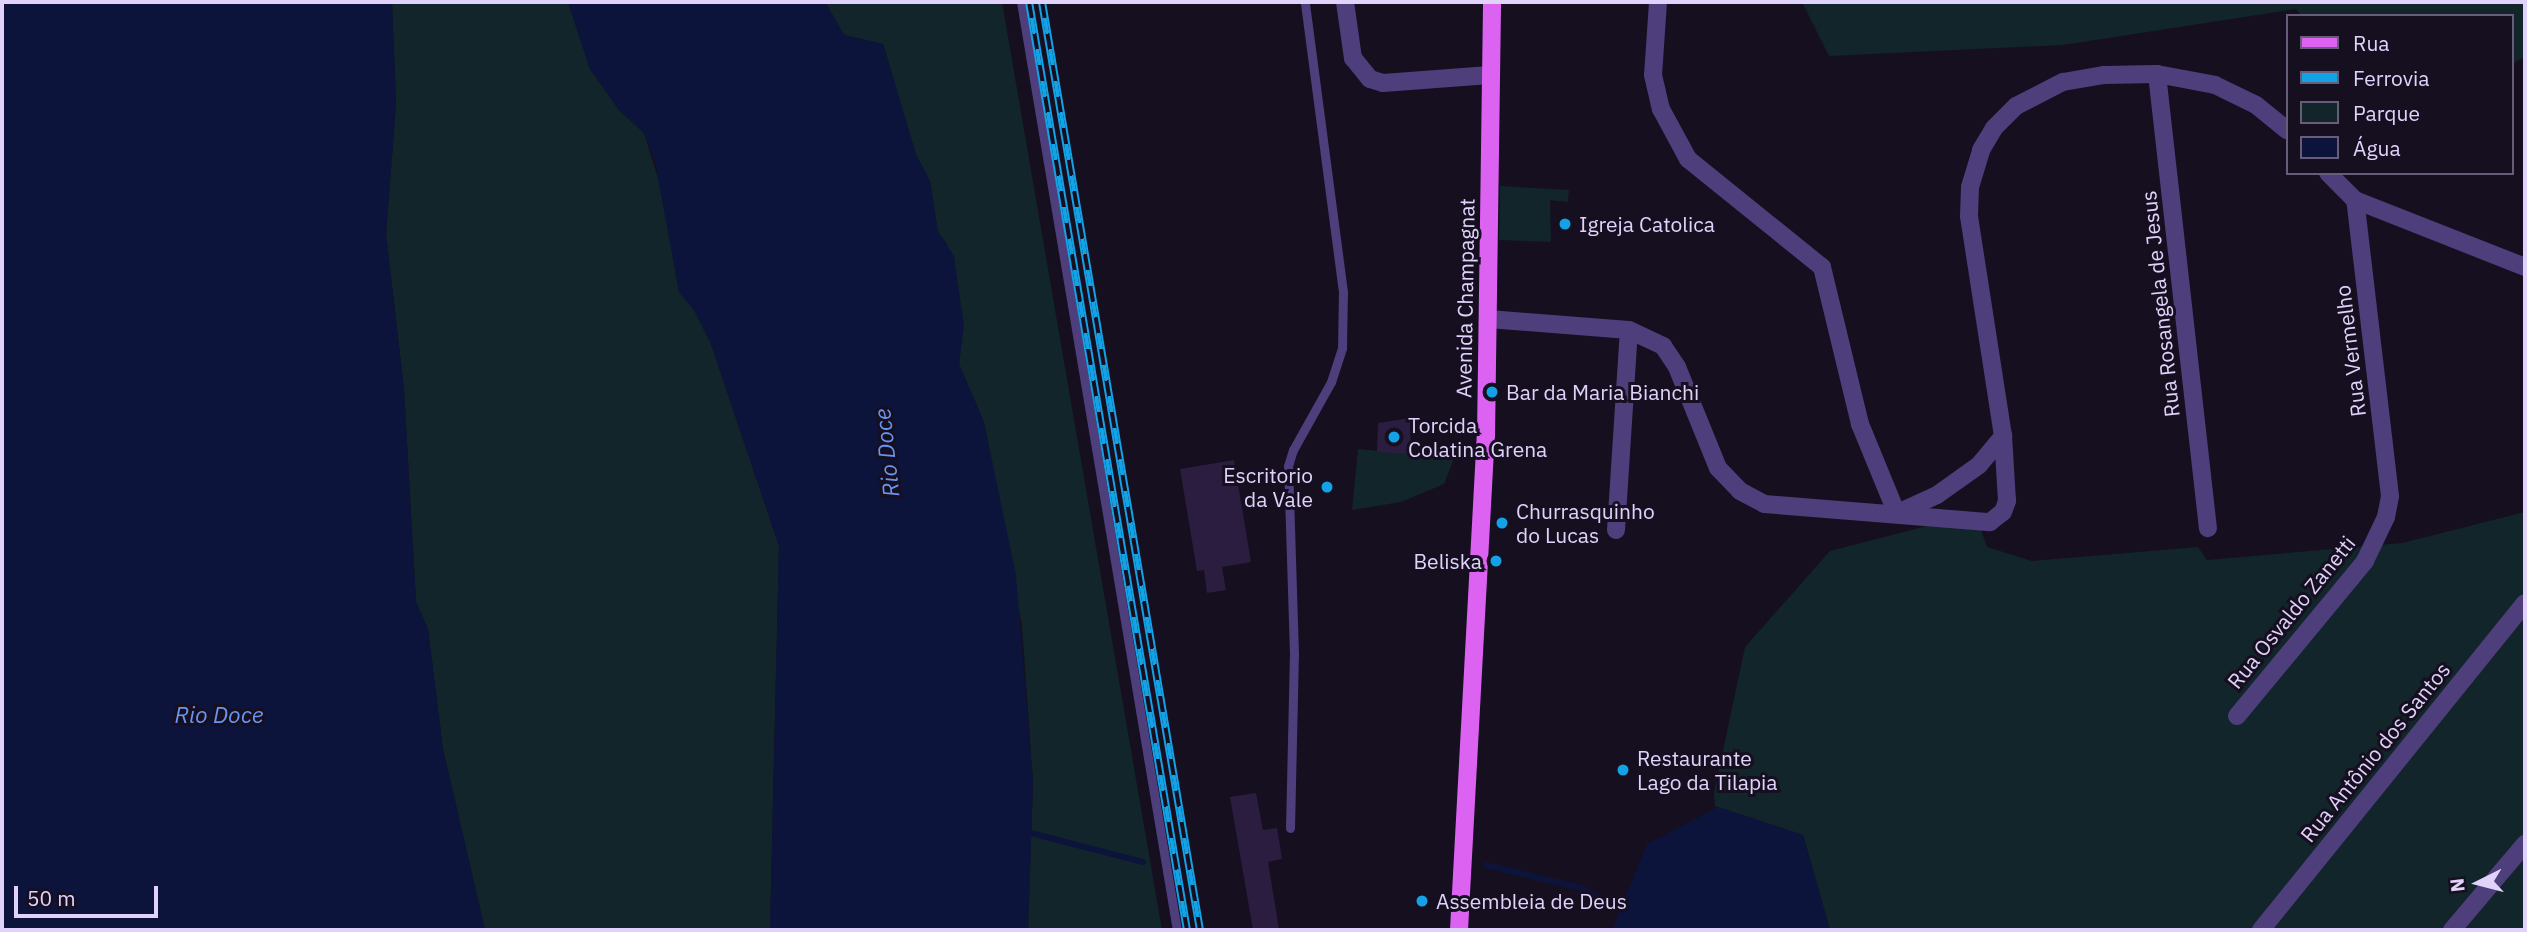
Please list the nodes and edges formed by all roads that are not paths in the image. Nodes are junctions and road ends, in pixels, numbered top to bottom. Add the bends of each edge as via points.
1 (1021, 2) edge
2 (1305, 2) edge
3 (1345, 2) edge
4 (1492, 2) edge
5 (1658, 2) edge
6 (2157, 74) junction
7 (1490, 75) junction
8 (2286, 129) edge
9 (2330, 175) edge
10 (2356, 200) junction
11 (2525, 267) edge
12 (1489, 319) junction
13 (1629, 330) junction
14 (2003, 436) junction
15 (2390, 496) joint
16 (1897, 514) junction
17 (2208, 528) dead end
18 (1616, 530) dead end
19 (2525, 603) edge
20 (2237, 716) dead end
21 (1290, 828) dead end
22 (2525, 844) edge
23 (1177, 930) edge
24 (1459, 930) edge
25 (2261, 930) edge
26 (2452, 930) edge

1 - 23 lane
2 - 21 lane via 1343,292 1342,348 1331,382 1288,466 1294,654
3 - 7 street via 1353,58 1362,74 1383,83
4 - 7 main road, Avenida Champagnat
5 - 16 street via 1653,75 1661,109 1688,159 1822,267 1860,424
6 - 8 street via 2215,85 2256,105
6 - 14 street via 2104,75 2054,85 2016,106 1981,150 1969,187 1969,216
6 - 17 street, Rua Rosangela de Jesus
7 - 12 main road, Avenida Champagnat
9 - 10 street
10 - 11 street
10 - 15 street, Rua Vermelho
12 - 13 street
12 - 24 main road, Avenida Champagnat
13 - 16 street via 1664,346 1677,367 1711,456 1752,500 1777,508
13 - 18 street
14 - 16 street via 1979,466 1937,495
14 - 16 street via 2007,501 1996,520
15 - 20 street, Rua Osvaldo Zanetti via 2371,552
19 - 25 street, Rua Antônio dos Santos
22 - 26 street

